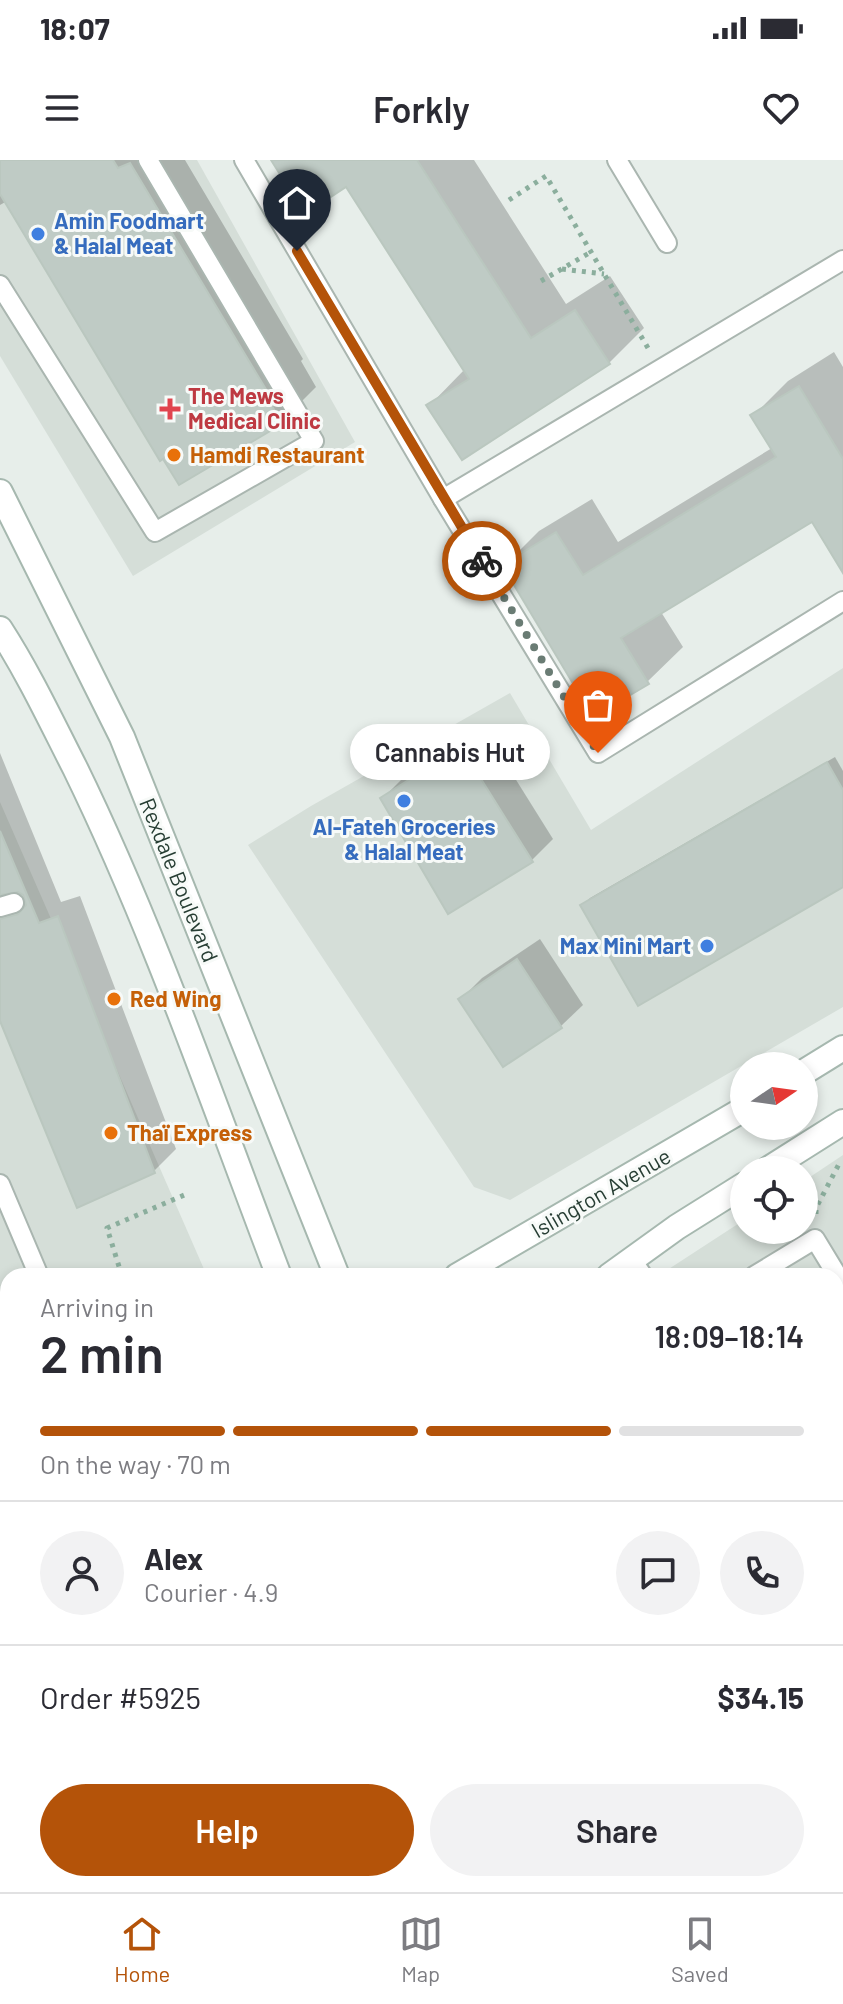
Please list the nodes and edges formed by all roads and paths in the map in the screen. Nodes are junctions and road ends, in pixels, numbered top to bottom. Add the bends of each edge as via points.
1 (148, 160) edge
2 (244, 160) edge
3 (617, 160) edge
4 (509, 200) dead end
5 (667, 243) dead end
6 (591, 252) junction
7 (843, 260) edge
8 (561, 269) junction
9 (604, 274) junction
10 (541, 281) dead end
11 (0, 285) edge
12 (661, 369) junction
13 (0, 492) edge
14 (443, 499) junction
15 (843, 601) edge
16 (0, 629) edge
17 (843, 1048) edge
18 (818, 1063) edge
19 (730, 1117) edge
20 (843, 1122) edge
21 (789, 1156) edge
22 (839, 1164) dead end
23 (0, 1184) edge
24 (189, 1193) dead end
25 (730, 1196) edge
26 (818, 1204) edge
27 (807, 1244) edge
28 (818, 1244) edge
29 (36, 1268) edge
30 (120, 1268) edge
31 (276, 1268) edge
32 (334, 1268) edge
33 (471, 1268) edge
34 (637, 1268) edge
35 (767, 1268) edge
36 (833, 1268) edge

1 - 11 lane via 314,441 155,532
2 - 14 lane
3 - 5 lane
4 - 6 path via 546,176
6 - 8 path
6 - 9 path
7 - 12 lane
8 - 9 path
8 - 10 path
9 - 12 path
12 - 14 lane
13 - 32 main road, Rexdale Boulevard via 122,737
14 - 15 lane via 598,753
16 - 31 main road via 27,671 105,830
17 - 18 main road
19 - 33 main road, Islington Avenue
20 - 21 main road
22 - 26 path
23 - 29 lane
24 - 30 path via 107,1228
25 - 34 main road
27 - 35 lane
28 - 36 lane

